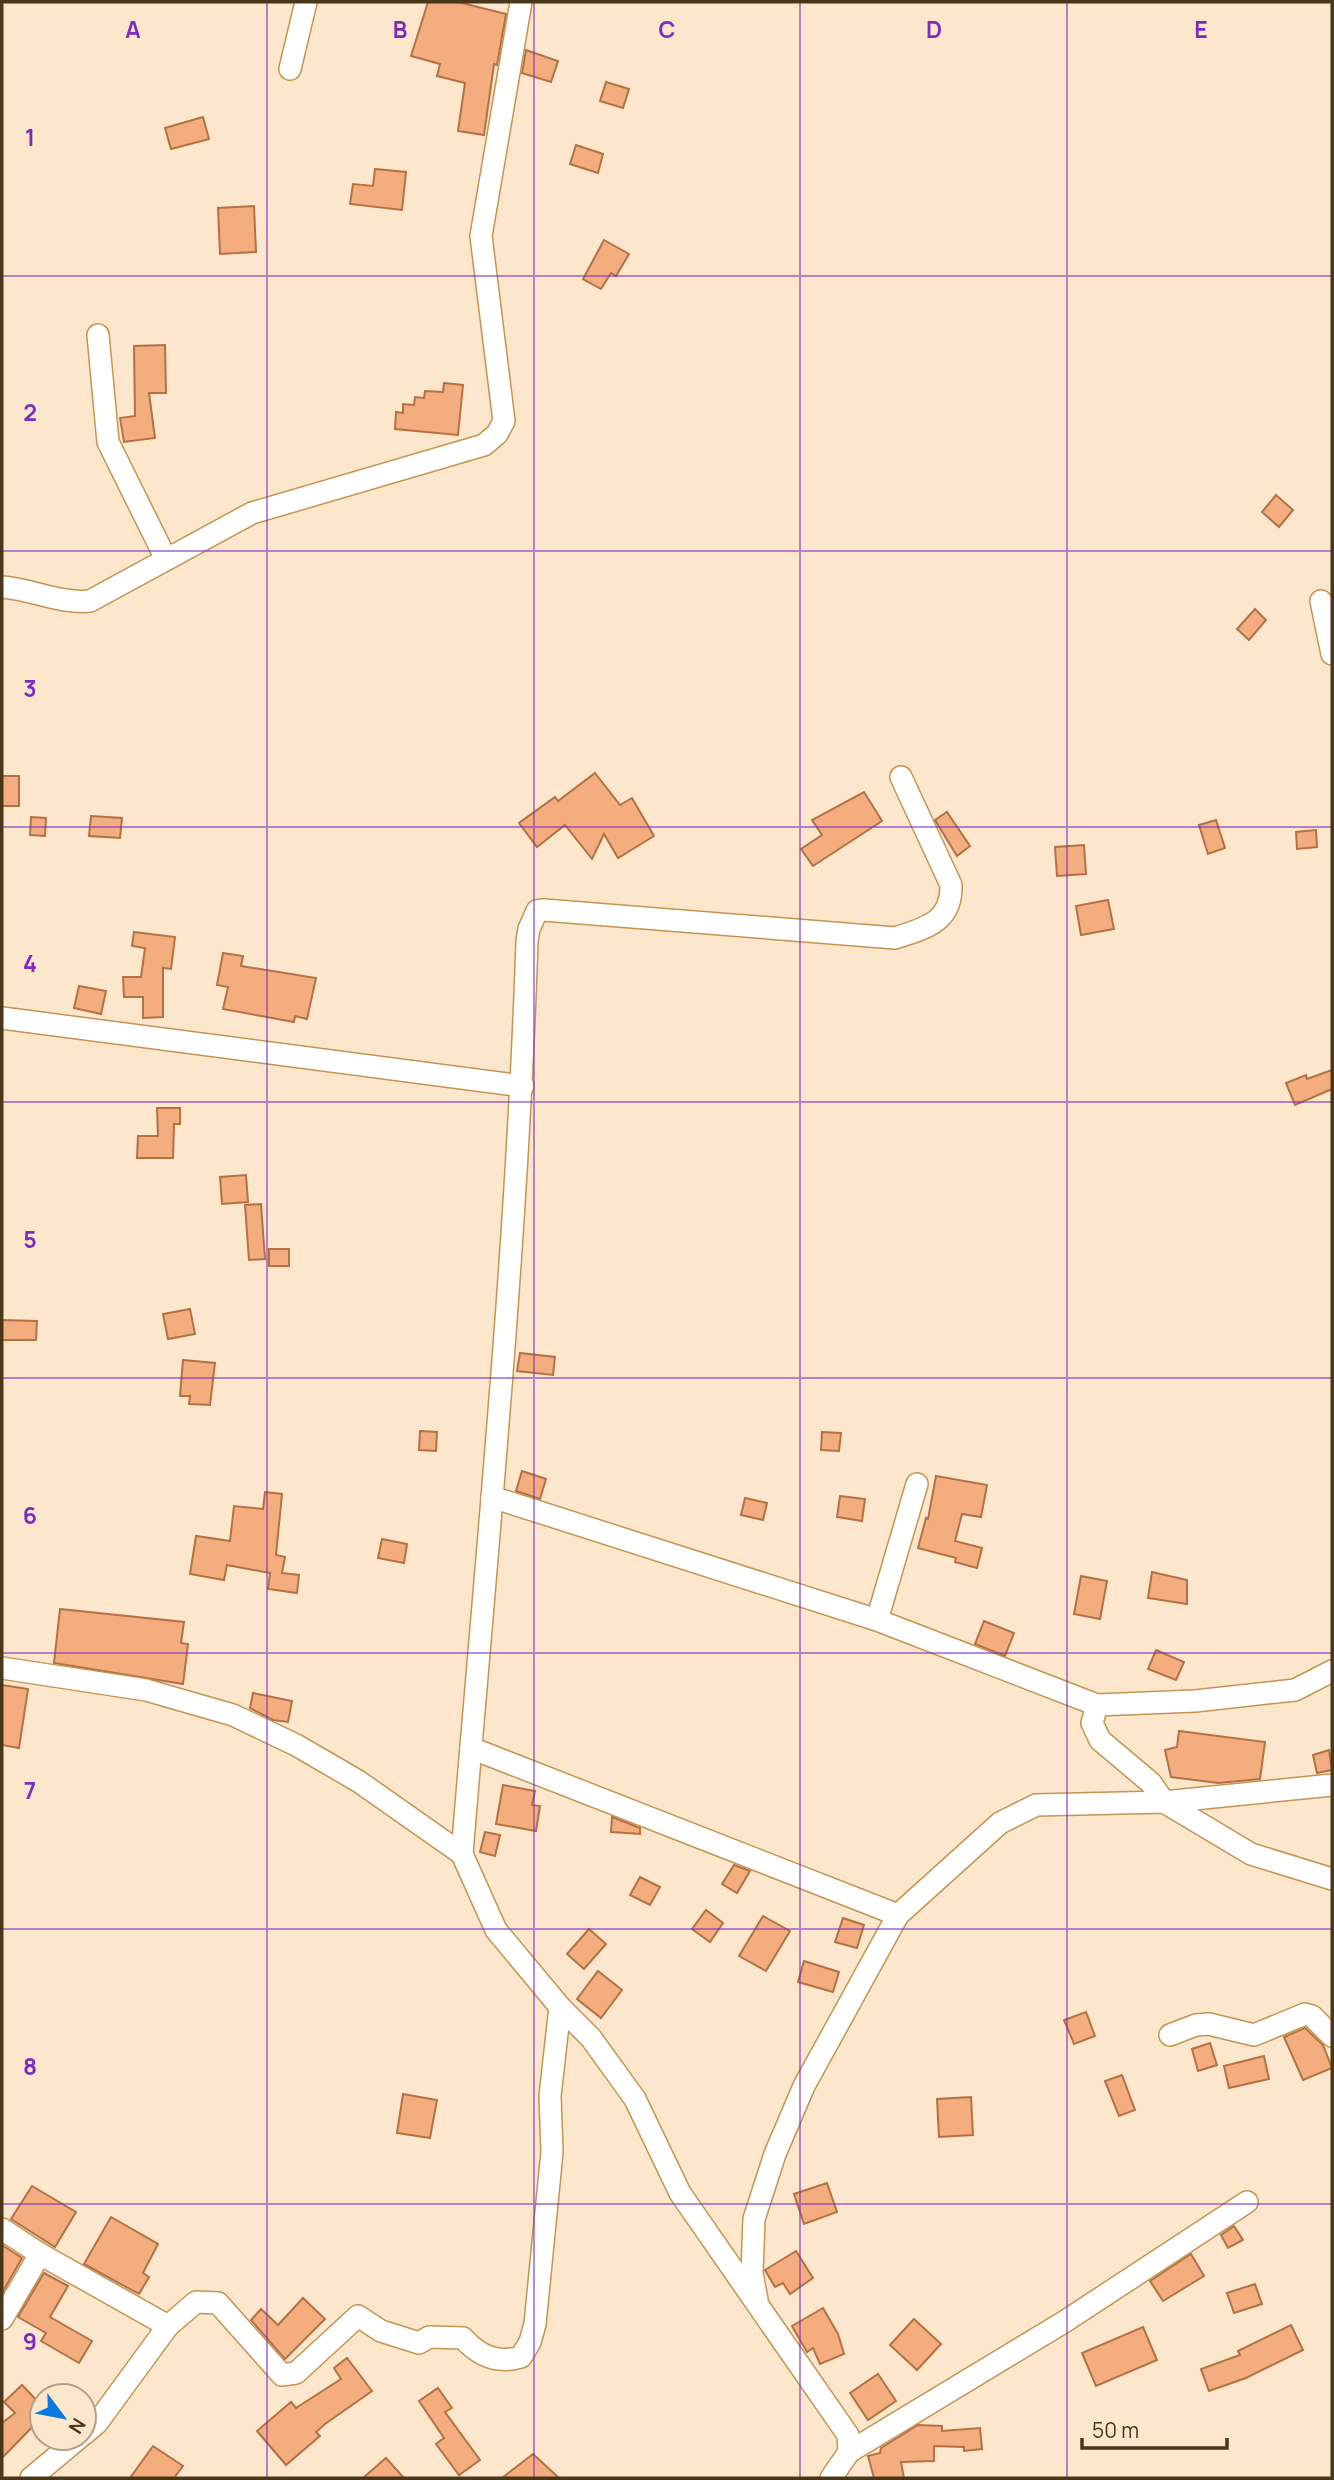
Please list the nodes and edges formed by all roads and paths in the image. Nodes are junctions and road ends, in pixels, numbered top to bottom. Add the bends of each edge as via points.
1 (306, 2) edge
2 (521, 2) edge
3 (290, 69) dead end
4 (98, 334) dead end
5 (166, 559) junction
6 (2, 587) edge
7 (1321, 601) dead end
8 (1332, 654) edge
9 (901, 777) dead end
10 (2, 1018) edge
11 (523, 1086) junction
12 (917, 1484) dead end
13 (492, 1497) junction
14 (877, 1620) junction
15 (2, 1668) edge
16 (1332, 1671) edge
17 (1097, 1705) junction
18 (471, 1748) junction
19 (1332, 1785) edge
20 (1164, 1802) junction
21 (462, 1854) junction
22 (1332, 1879) edge
23 (898, 1915) junction
24 (560, 2007) junction
25 (1170, 2035) dead end
26 (1332, 2036) edge
27 (1247, 2202) dead end
28 (2, 2229) edge
29 (40, 2254) junction
30 (758, 2305) junction
31 (2, 2319) edge
32 (168, 2326) junction
33 (98, 2422) edge
34 (62, 2452) edge
35 (849, 2452) junction
36 (31, 2478) edge
37 (831, 2478) edge

1 - 3 street
2 - 5 street via 481,236 504,421 498,434 484,445 251,513
4 - 5 street via 108,442
5 - 6 street via 90,601 78,603
7 - 8 street
9 - 11 street via 951,885 946,912 930,926 895,938 537,911 527,941
10 - 11 street
11 - 13 street
12 - 14 street
13 - 14 street
13 - 18 street
14 - 17 street
15 - 21 street via 146,1690 233,1715 358,1781
16 - 17 street via 1295,1690
17 - 20 street via 1092,1723 1100,1740 1151,1783
18 - 21 street
18 - 23 street
19 - 20 street
20 - 22 street via 1251,1854
20 - 23 street via 1037,1805 1000,1823
21 - 24 street via 496,1930
23 - 30 street via 804,2086 775,2154 754,2219 752,2273
24 - 30 street via 591,2038 635,2099 680,2193
24 - 32 street via 535,2325 521,2357 505,2362 476,2352 463,2338 429,2337 419,2343 381,2331 358,2316 296,2373 282,2375 218,2303 196,2302
25 - 26 street via 1209,2024 1254,2035 1305,2014
27 - 35 street via 1064,2322
28 - 29 street
29 - 31 street
29 - 32 street
30 - 35 street via 848,2435
32 - 33 street
34 - 36 street
35 - 37 street

